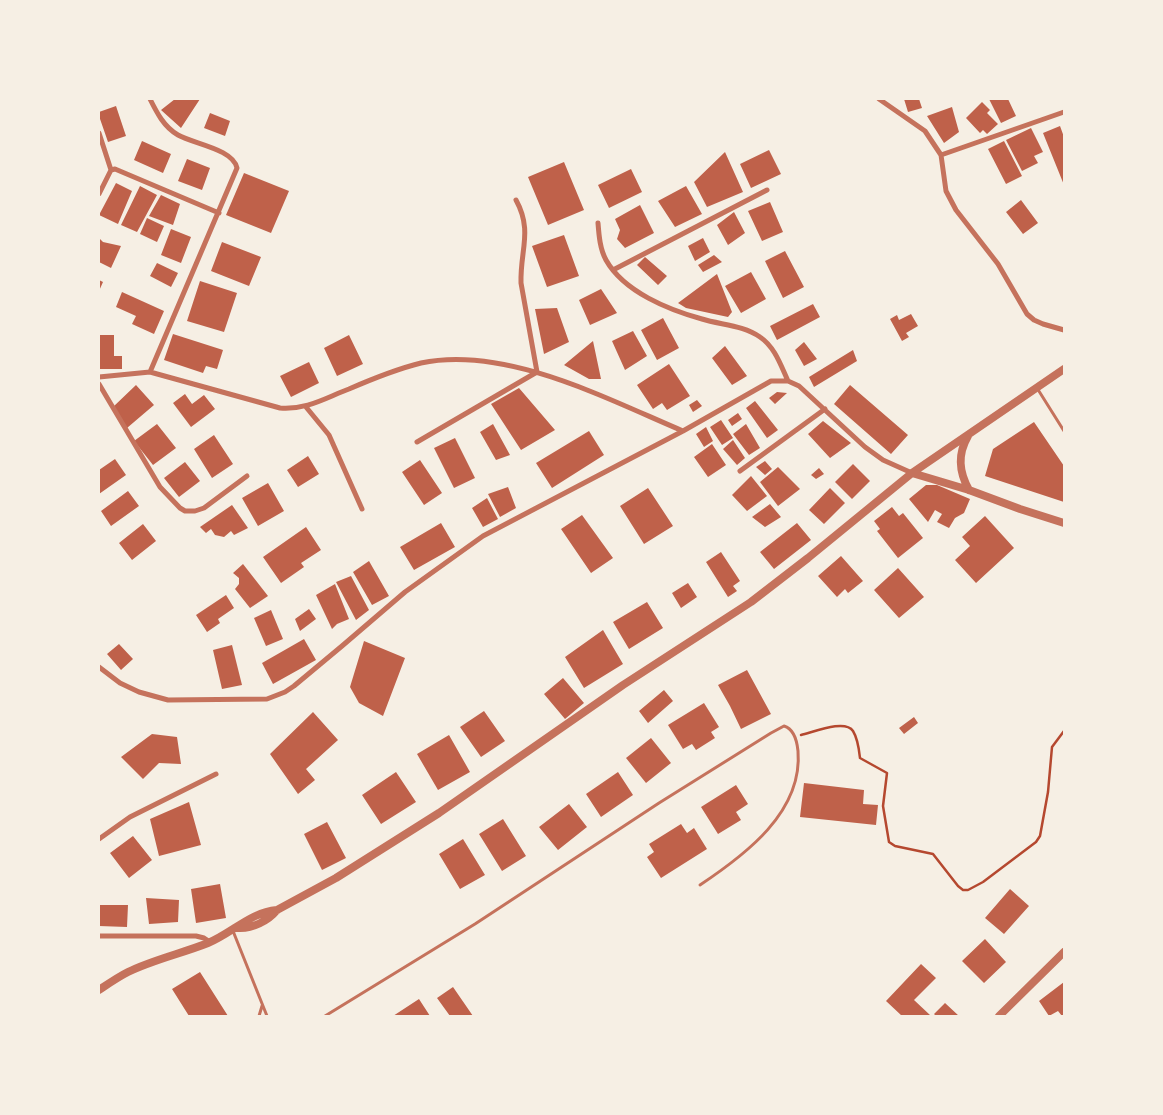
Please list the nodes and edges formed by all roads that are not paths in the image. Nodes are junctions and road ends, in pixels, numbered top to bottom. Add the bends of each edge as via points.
1 (150, 99) edge
2 (879, 99) edge
3 (1064, 112) edge
4 (99, 133) edge
5 (940, 155) junction
6 (111, 170) junction
7 (767, 190) dead end
8 (99, 194) edge
9 (516, 200) dead end
10 (219, 213) junction
11 (598, 224) dead end
12 (613, 270) junction
13 (1064, 330) edge
14 (1064, 369) edge
15 (150, 372) junction
16 (537, 372) junction
17 (99, 377) edge
18 (788, 381) junction
19 (99, 384) edge
20 (1037, 388) junction
21 (306, 407) junction
22 (825, 409) junction
23 (683, 431) junction
24 (1064, 432) edge
25 (968, 435) junction
26 (417, 442) dead end
27 (740, 471) dead end
28 (912, 473) junction
29 (247, 476) dead end
30 (969, 490) junction
31 (362, 509) dead end
32 (1064, 522) edge
33 (99, 668) edge
34 (216, 774) dead end
35 (99, 839) edge
36 (700, 884) dead end
37 (235, 929) junction
38 (99, 936) edge
39 (210, 942) junction
40 (1064, 952) edge
41 (99, 990) edge
42 (262, 1006) junction
43 (259, 1016) edge
44 (267, 1016) edge
45 (325, 1016) edge
46 (999, 1016) edge

1 - 10 street via 165,125 178,135 227,155 236,162 237,168
2 - 5 street via 925,131
3 - 5 street
4 - 6 street
5 - 13 street via 946,191 956,210 998,264 1027,314 1043,324
6 - 8 street
6 - 10 street via 118,170
7 - 12 street
9 - 16 street via 525,220 521,282
10 - 15 street
11 - 12 street via 602,250
12 - 18 street via 649,300 701,319 747,330 761,338 773,349
14 - 20 street
15 - 17 street
15 - 21 street via 280,408
16 - 21 street via 457,359 421,363
16 - 23 street
16 - 26 street
18 - 22 street via 799,386
18 - 23 street via 772,381
19 - 29 street via 160,487 180,508 185,511 204,508
20 - 24 lane
20 - 25 street
21 - 31 street via 329,435
22 - 27 street
22 - 28 street via 877,456
23 - 33 street via 483,536 405,592 285,692 267,699 168,700 139,692
25 - 28 street
25 - 30 street via 960,457 960,468
28 - 30 street
28 - 37 street via 751,602 615,690 439,813 336,878 277,910 244,921
30 - 32 street
34 - 35 street via 130,817
36 - 45 lane via 728,866 783,812 798,760 795,736 789,728 784,726 771,733 475,924
37 - 39 street
37 - 42 lane
38 - 39 street via 196,936
39 - 41 street via 128,972
40 - 46 street
42 - 43 lane
42 - 44 lane

